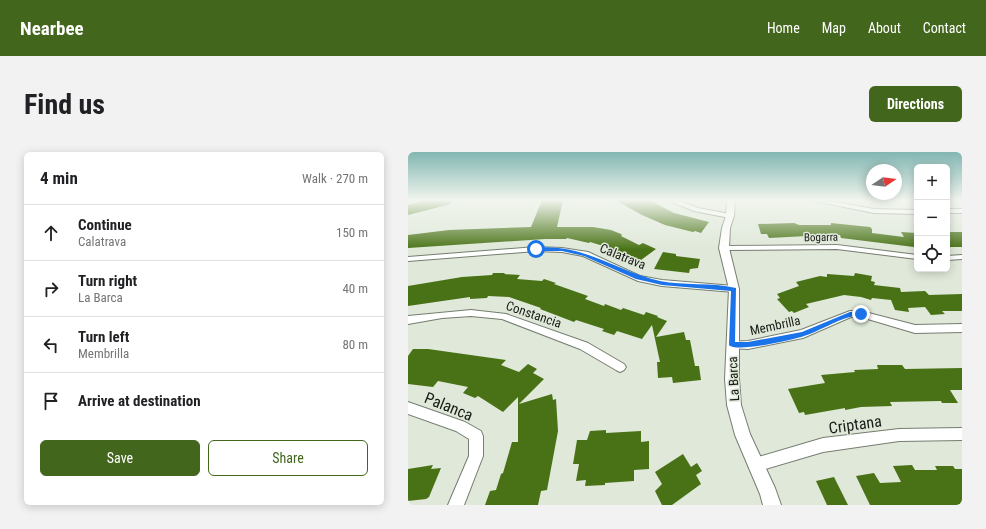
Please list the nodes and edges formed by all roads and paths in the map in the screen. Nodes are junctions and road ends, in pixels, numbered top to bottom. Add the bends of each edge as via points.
1 (730, 216) edge
2 (724, 248) junction
3 (914, 257) edge
4 (962, 257) edge
5 (950, 258) edge
6 (408, 259) edge
7 (734, 289) junction
8 (408, 320) edge
9 (962, 328) edge
10 (732, 345) junction
11 (620, 367) dead end
12 (408, 408) edge
13 (962, 434) edge
14 (755, 465) junction
15 (456, 505) edge
16 (772, 505) edge

1 - 2 street, La Barca
2 - 3 street, Bogarra via 837,247
2 - 7 street, La Barca
4 - 5 street
6 - 7 street, Calatrava via 536,249 562,250 586,254 644,279 677,285
7 - 10 street, La Barca
8 - 11 street, Constancia via 442,315 503,316 584,346
9 - 10 street, Membrilla via 915,329 861,314 850,314 803,334 748,345
10 - 14 street, La Barca via 734,405
12 - 15 street, Palanca via 460,426 476,436 476,456
13 - 14 street, Criptana via 899,435 823,446
14 - 16 street, La Barca

